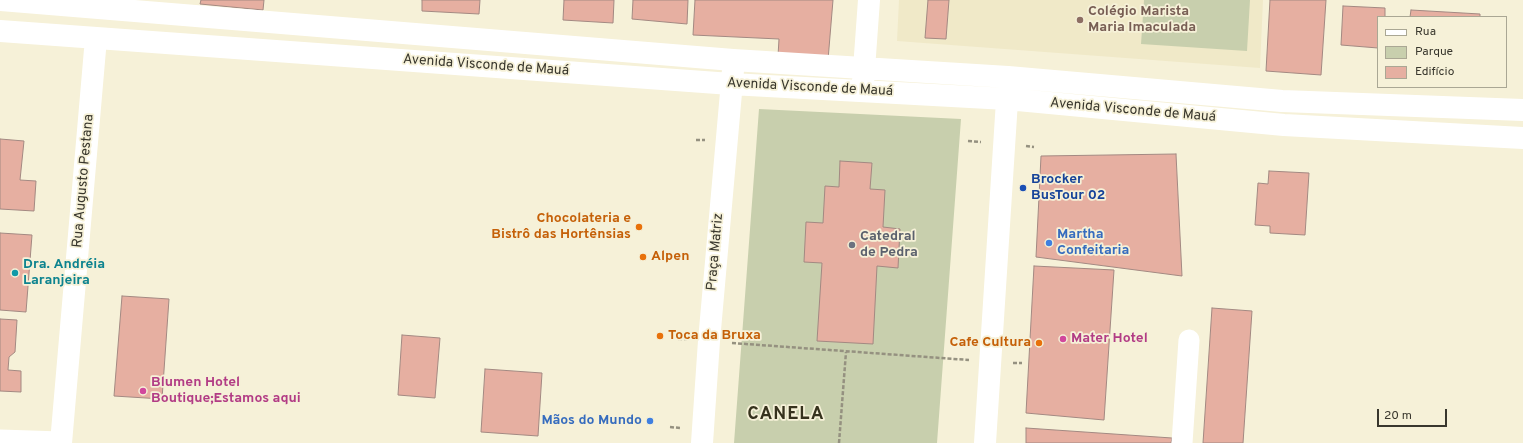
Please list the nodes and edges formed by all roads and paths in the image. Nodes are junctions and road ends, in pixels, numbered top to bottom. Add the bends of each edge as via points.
1 (0, 0) edge
2 (869, 0) edge
3 (98, 4) edge
4 (0, 31) edge
5 (96, 38) junction
6 (733, 60) junction
7 (864, 68) junction
8 (1008, 77) junction
9 (731, 84) junction
10 (863, 90) junction
11 (1007, 100) junction
12 (1523, 110) edge
13 (1523, 138) edge
14 (678, 338) dead end
15 (1189, 340) dead end
16 (709, 341) junction
17 (846, 352) junction
18 (989, 361) junction
19 (0, 440) edge
20 (64, 443) edge
21 (702, 443) edge
22 (839, 443) edge
23 (984, 443) edge
24 (1182, 443) edge

1 - 3 main road, Avenida Visconde de Mauá
2 - 7 main road
3 - 5 main road via 107,11 112,24 109,32
3 - 6 main road, Avenida Visconde de Mauá
4 - 5 main road, Avenida Visconde de Mauá
5 - 9 main road, Avenida Visconde de Mauá
5 - 20 main road, Rua Augusto Pestana
6 - 7 main road, Avenida Visconde de Mauá
6 - 9 main road, Praça Matriz
7 - 8 main road, Avenida Visconde de Mauá
7 - 10 main road
8 - 11 main road
8 - 12 main road, Avenida Visconde de Mauá via 1282,101
9 - 10 main road, Avenida Visconde de Mauá
9 - 16 main road, Praça Matriz
10 - 11 main road, Avenida Visconde de Mauá
11 - 13 main road, Avenida Visconde de Mauá via 1284,125
11 - 18 main road
14 - 16 path
15 - 24 street
16 - 17 path
16 - 21 main road, Praça Matriz
17 - 18 path
17 - 22 path
18 - 23 main road
19 - 20 street

